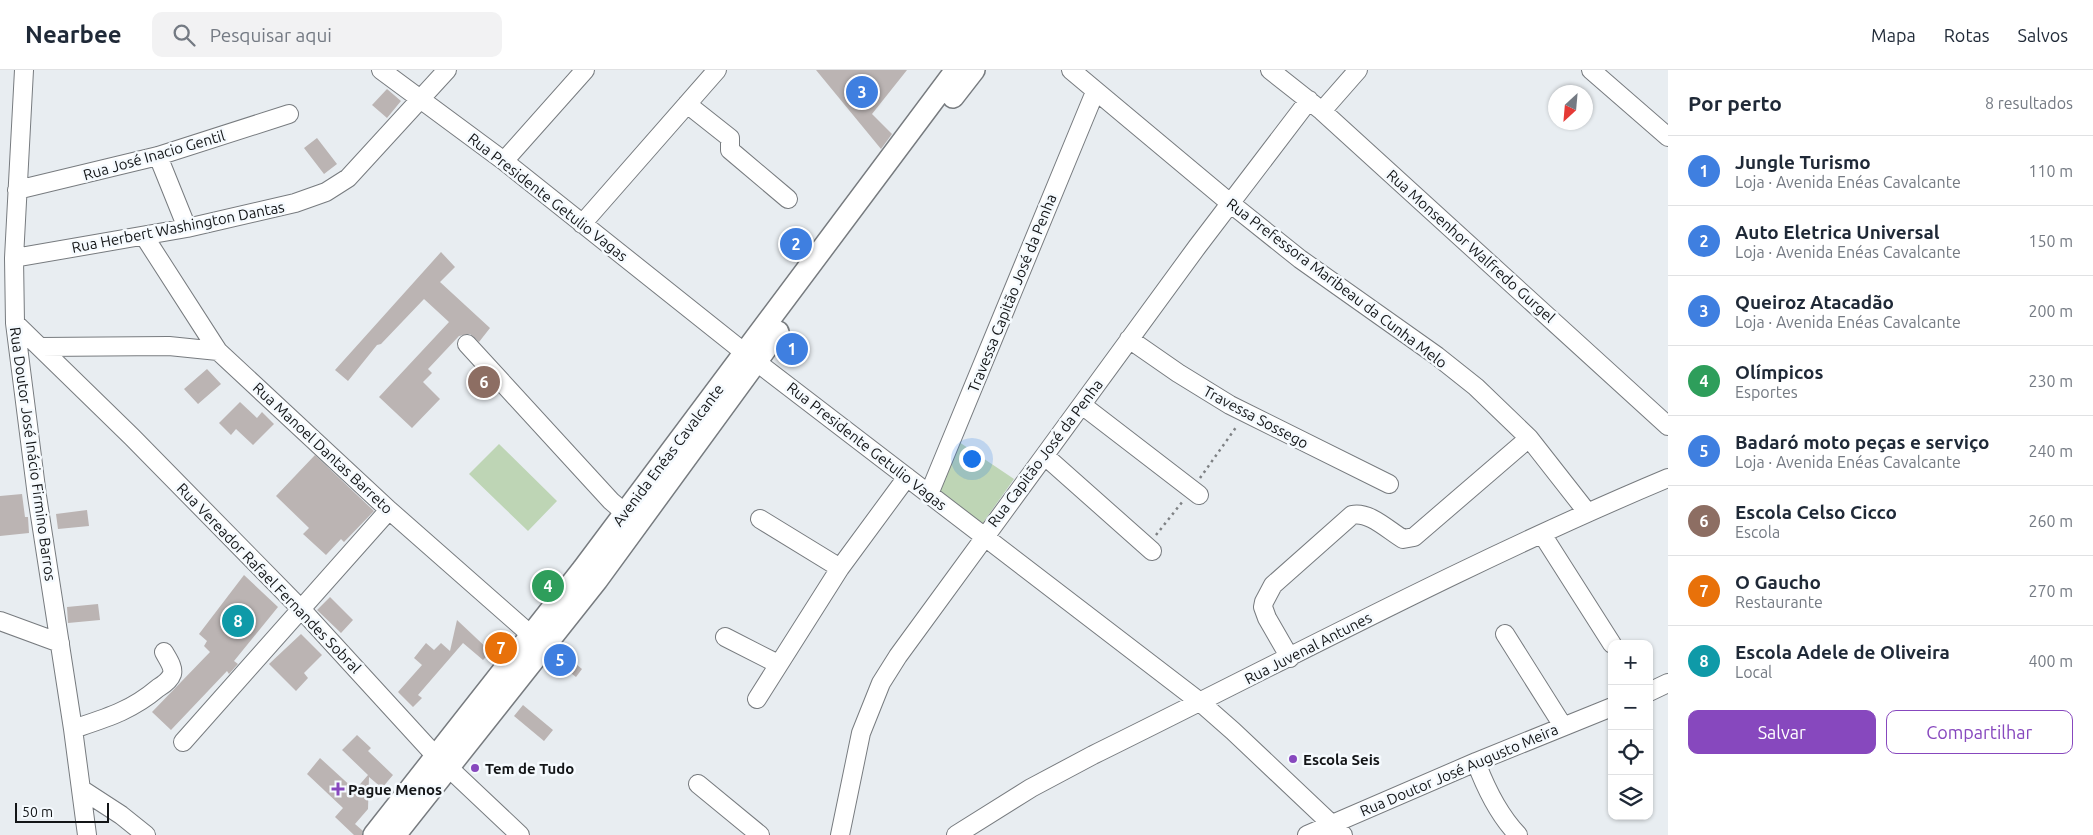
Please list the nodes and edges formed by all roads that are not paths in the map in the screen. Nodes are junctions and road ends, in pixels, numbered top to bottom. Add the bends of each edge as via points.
1 (24, 70) edge
2 (381, 70) edge
3 (447, 70) edge
4 (585, 70) edge
5 (717, 70) edge
6 (974, 70) edge
7 (1071, 70) edge
8 (1270, 70) edge
9 (1358, 70) edge
10 (1591, 70) edge
11 (956, 78) edge
12 (1095, 92) junction
13 (421, 98) junction
14 (687, 104) junction
15 (1315, 106) junction
16 (289, 114) dead end
17 (1668, 138) edge
18 (158, 156) junction
19 (504, 161) junction
20 (17, 190) junction
21 (788, 199) dead end
22 (1230, 203) junction
23 (582, 224) junction
24 (187, 228) junction
25 (144, 236) junction
26 (14, 258) junction
27 (15, 323) junction
28 (1129, 339) junction
29 (467, 344) dead end
30 (40, 347) junction
31 (218, 352) junction
32 (752, 357) junction
33 (1082, 405) junction
34 (1668, 426) edge
35 (699, 428) junction
36 (1529, 438) junction
37 (1046, 456) junction
38 (907, 477) junction
39 (1668, 478) edge
40 (1389, 484) dead end
41 (1196, 492) road end
42 (929, 494) junction
43 (389, 510) junction
44 (1587, 512) junction
45 (625, 513) junction
46 (760, 520) dead end
47 (1542, 534) junction
48 (985, 535) junction
49 (1149, 549) road end
50 (840, 568) junction
51 (590, 574) junction
52 (302, 610) junction
53 (0, 621) edge
54 (1505, 634) dead end
55 (531, 635) junction
56 (725, 637) dead end
57 (1609, 640) edge
58 (60, 643) junction
59 (164, 652) dead end
60 (1290, 658) junction
61 (778, 664) junction
62 (1668, 683) edge
63 (1653, 690) edge
64 (757, 699) dead end
65 (1200, 702) junction
66 (1608, 709) edge
67 (1563, 726) junction
68 (73, 729) junction
69 (183, 742) dead end
70 (443, 761) junction
71 (1476, 762) junction
72 (698, 784) dead end
73 (81, 789) junction
74 (1337, 830) edge
75 (87, 835) edge
76 (146, 835) edge
77 (374, 835) edge
78 (395, 835) edge
79 (520, 835) edge
80 (760, 835) edge
81 (840, 835) edge
82 (956, 835) edge
83 (1307, 835) edge
84 (1518, 835) edge

1 - 20 street, Rua Doutor José Inácio Firmino Barros
2 - 13 street, Rua Presidente Getulio Vagas
3 - 13 street, Rua Herbert Washington Dantas
4 - 19 street
5 - 14 street
6 - 11 main road, Avenida Enéas Cavalcante
7 - 12 street, Rua Prefessora Maribeau da Cunha Melo
8 - 15 street, Rua Monsenhor Walfredo Gurgel
9 - 15 street, Rua Capitão José da Penha
10 - 17 street
11 - 32 main road, Avenida Enéas Cavalcante
12 - 22 street, Rua Prefessora Maribeau da Cunha Melo
12 - 42 street, Travessa Capitão José da Penha
13 - 19 street, Rua Presidente Getulio Vagas
13 - 24 street, Rua Herbert Washington Dantas via 339,186 295,203
14 - 21 street via 730,138 730,150
14 - 23 street
15 - 22 street, Rua Capitão José da Penha
15 - 34 street, Rua Monsenhor Walfredo Gurgel
16 - 18 street, Rua José Inacio Gentil
18 - 20 street, Rua José Inacio Gentil
18 - 24 street
19 - 23 street, Rua Presidente Getulio Vagas
20 - 26 street, Rua Doutor José Inácio Firmino Barros
22 - 28 street, Rua Capitão José da Penha
22 - 36 street, Rua Prefessora Maribeau da Cunha Melo via 1300,258 1437,356 1476,387
23 - 32 street, Rua Presidente Getulio Vagas
24 - 25 street, Rua Herbert Washington Dantas
25 - 26 street, Rua Herbert Washington Dantas
25 - 31 street, Rua Manoel Dantas Barreto
26 - 27 street, Rua Doutor José Inácio Firmino Barros
27 - 30 street, Rua Vereador Rafael Fernandes Sobral
27 - 58 street, Rua Doutor José Inácio Firmino Barros
28 - 33 street, Rua Capitão José da Penha
28 - 40 street, Travessa Sossego via 1194,384
29 - 45 street
30 - 31 street via 169,346
30 - 52 street, Rua Vereador Rafael Fernandes Sobral
31 - 43 street, Rua Manoel Dantas Barreto
32 - 35 main road, Avenida Enéas Cavalcante
32 - 38 street, Rua Presidente Getulio Vagas
33 - 37 street, Rua Capitão José da Penha
33 - 41 street
35 - 45 main road, Avenida Enéas Cavalcante
35 - 51 main road, Avenida Enéas Cavalcante
36 - 44 street, Rua Prefessora Maribeau da Cunha Melo
36 - 60 street via 1414,537 1403,539 1362,514 1352,515 1274,585 1263,607
37 - 48 street, Rua Capitão José da Penha
37 - 49 street
38 - 42 street, Rua Presidente Getulio Vagas
38 - 50 street
39 - 44 street, Rua Juvenal Antunes
42 - 48 street, Rua Presidente Getulio Vagas
43 - 52 street
43 - 55 street, Rua Manoel Dantas Barreto
44 - 47 street, Rua Juvenal Antunes
45 - 51 main road, Avenida Enéas Cavalcante
46 - 50 street
47 - 57 street
47 - 60 street, Rua Juvenal Antunes
48 - 65 street, Rua Presidente Getulio Vagas
48 - 81 street, Rua Capitão José da Penha via 881,683 861,732
50 - 61 street
51 - 55 main road, Avenida Enéas Cavalcante
51 - 70 main road, Avenida Enéas Cavalcante
52 - 69 street
52 - 70 street, Rua Vereador Rafael Fernandes Sobral
53 - 58 street
54 - 67 street
55 - 70 main road, Avenida Enéas Cavalcante
56 - 61 street
58 - 68 street, Rua Doutor José Inácio Firmino Barros
59 - 68 street via 172,674 161,686 123,712
60 - 65 street, Rua Juvenal Antunes
61 - 64 street
62 - 63 street
65 - 74 street, Rua Presidente Getulio Vagas
65 - 82 street, Rua Juvenal Antunes via 1031,788
66 - 67 street, Rua Doutor José Augusto Meira
67 - 71 street, Rua Doutor José Augusto Meira
68 - 73 street, Rua Doutor José Inácio Firmino Barros
70 - 77 main road, Avenida Enéas Cavalcante
70 - 78 main road, Avenida Enéas Cavalcante
70 - 79 street, Rua Vereador Rafael Fernandes Sobral
71 - 74 street, Rua Doutor José Augusto Meira
71 - 84 street via 1493,803
72 - 80 street
73 - 75 street, Rua Doutor José Inácio Firmino Barros
73 - 76 street
74 - 83 street, Rua Doutor José Augusto Meira

